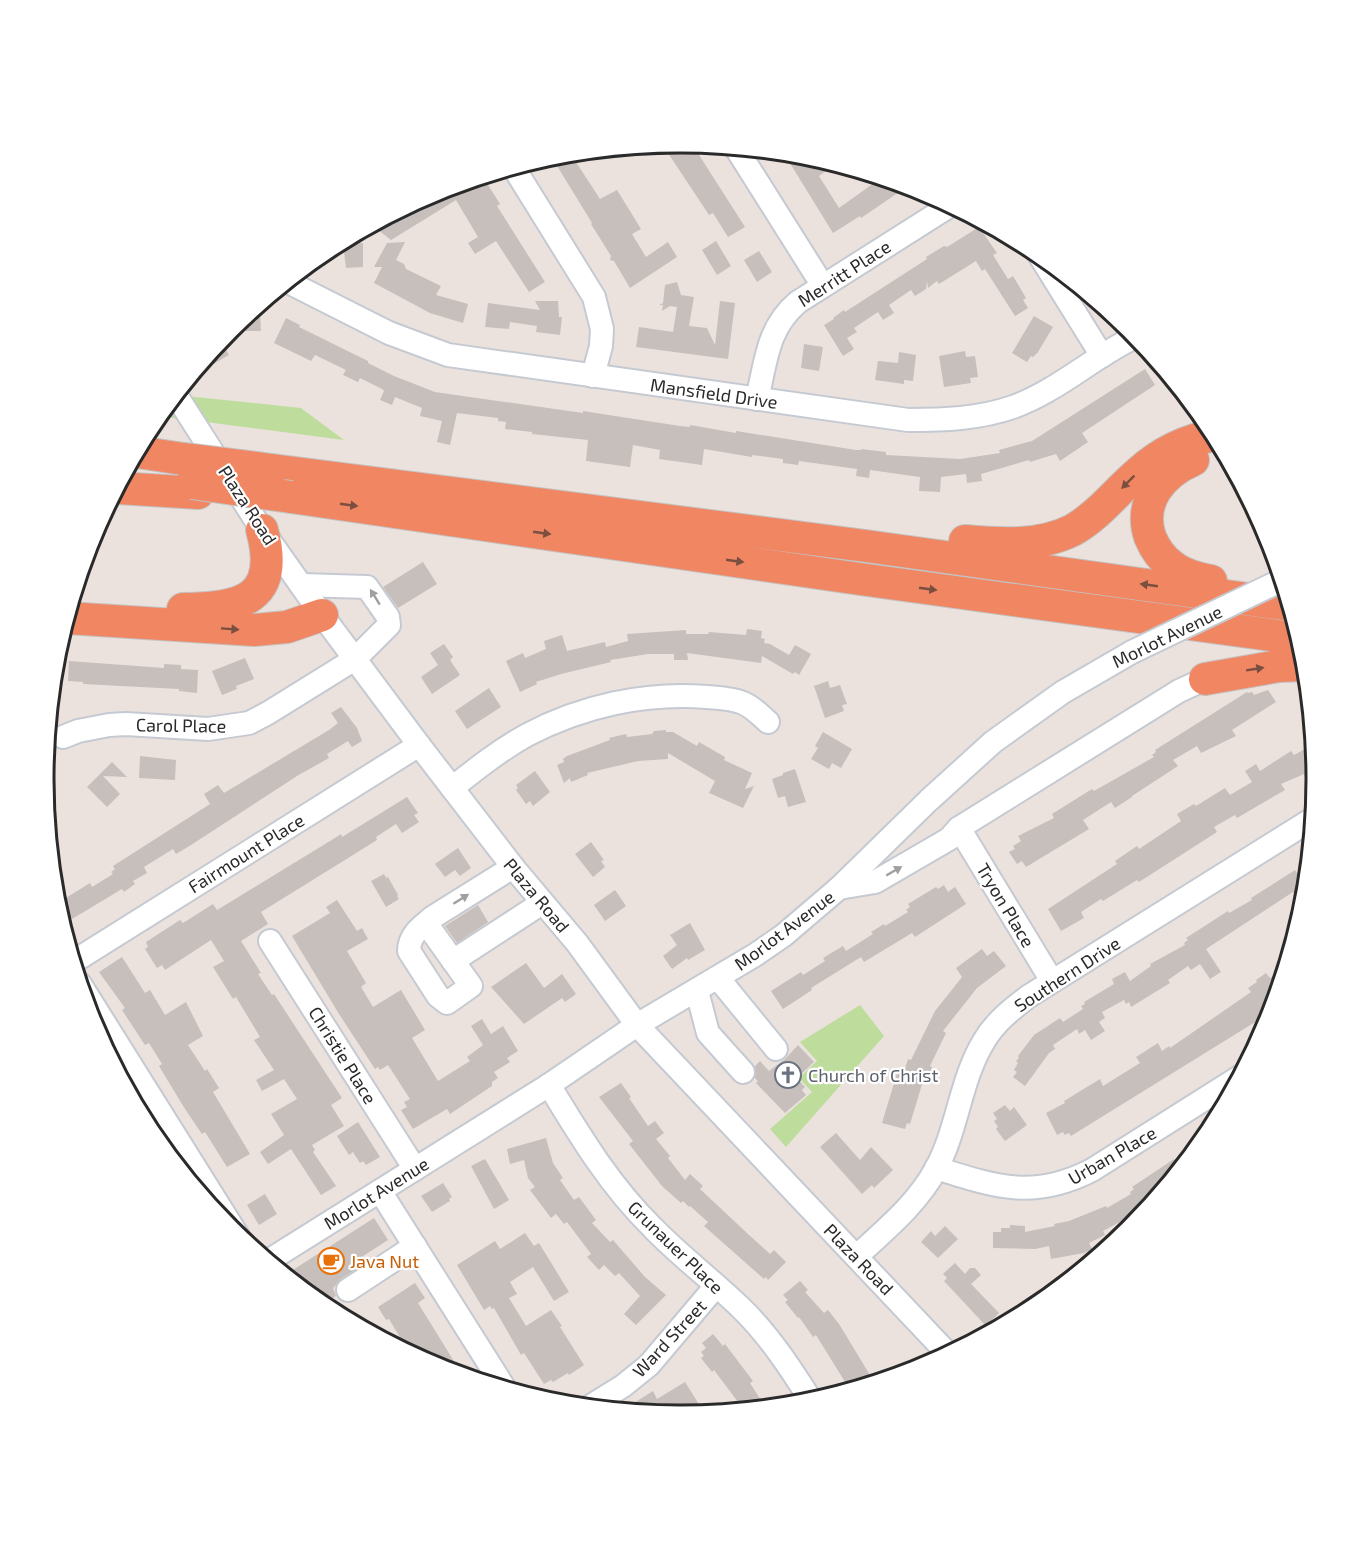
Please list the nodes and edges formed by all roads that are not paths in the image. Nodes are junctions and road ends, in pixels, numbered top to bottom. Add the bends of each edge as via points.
1 (741, 156) edge
2 (518, 174) edge
3 (943, 211) edge
4 (1051, 275) edge
5 (295, 285) edge
6 (823, 286) junction
7 (1129, 341) edge
8 (1102, 356) junction
9 (593, 376) junction
10 (757, 399) junction
11 (180, 402) edge
12 (1205, 437) edge
13 (1216, 454) edge
14 (144, 456) edge
15 (272, 470) junction
16 (133, 475) edge
17 (189, 478) junction
18 (127, 487) edge
19 (262, 530) junction
20 (1276, 583) edge
21 (301, 585) junction
22 (1280, 596) edge
23 (79, 602) edge
24 (1282, 604) edge
25 (322, 615) junction
26 (75, 618) edge
27 (1291, 638) edge
28 (355, 658) junction
29 (1296, 665) edge
30 (1205, 679) joint
31 (768, 722) dead end
32 (63, 737) dead end
33 (419, 746) junction
34 (452, 788) junction
35 (1306, 823) edge
36 (959, 828) junction
37 (513, 867) junction
38 (839, 888) junction
39 (542, 903) junction
40 (420, 928) junction
41 (270, 941) dead end
42 (80, 958) edge
43 (453, 961) junction
44 (718, 978) junction
45 (1052, 981) junction
46 (697, 991) junction
47 (637, 1025) junction
48 (776, 1049) dead end
49 (743, 1072) dead end
50 (132, 1081) edge
51 (1228, 1084) edge
52 (549, 1085) junction
53 (936, 1168) junction
54 (415, 1169) junction
55 (206, 1189) edge
56 (380, 1191) junction
57 (415, 1246) junction
58 (857, 1256) junction
59 (274, 1257) edge
60 (716, 1286) junction
61 (348, 1290) dead end
62 (942, 1348) edge
63 (499, 1379) edge
64 (806, 1393) edge
65 (599, 1401) edge

1 - 6 street
2 - 9 street via 594,297 602,329
3 - 6 street, Merritt Place
4 - 8 street
5 - 9 street, Mansfield Drive via 389,333 448,355
6 - 10 street, Merritt Place via 798,302 778,322
7 - 8 street, Mansfield Drive
8 - 10 street, Mansfield Drive via 1014,406 957,420 908,420
9 - 10 street, Mansfield Drive
11 - 19 street, Plaza Road
12 -> 15 highway via 1153,461 1071,531 1008,543 958,541 640,502
13 - 22 highway via 1180,466 1157,486 1147,510 1154,546 1162,558 1185,574
14 - 17 highway
15 - 17 highway, bridge
24 -> 15 highway
16 - 17 highway
17 - 18 highway
17 -> 27 highway, bridge via 291,497
19 - 21 street, Plaza Road
19 - 23 highway via 268,558 266,570 260,587 238,604 182,609
20 - 38 street, Morlot Avenue, bridge via 1132,652 1063,692 993,742
21 - 25 street, Plaza Road
28 -> 21 street, Carol Place via 389,622 370,589
26 -> 25 highway via 254,630 287,627
25 - 28 street, Plaza Road
28 - 32 street, Carol Place via 249,723 208,729 109,725
28 - 33 street, Plaza Road
30 -> 29 highway
30 - 36 street via 1179,691
31 - 34 street via 742,703 726,698 668,696 610,704 525,736
33 - 34 street, Plaza Road
33 - 42 street, Fairmount Place
34 - 37 street, Plaza Road
35 - 45 street, Southern Drive
38 -> 36 street via 875,882 949,839
36 - 45 street, Tryon Place
37 - 39 street, Plaza Road
40 -> 37 street
38 - 44 street, Morlot Avenue via 784,935
39 - 43 street
39 - 47 street, Plaza Road via 577,943
40 - 43 street
40 - 43 street via 409,944 409,951 438,996 447,1003 471,986
41 - 54 street, Christie Place
44 - 46 street, Morlot Avenue
44 - 48 street
45 - 53 street, Southern Drive via 1014,1007 985,1040 974,1059
46 - 47 street, Morlot Avenue
46 - 49 street via 708,1033
47 - 52 street, Morlot Avenue
47 - 58 street, Plaza Road
50 - 55 street
51 - 53 street, Urban Place via 1074,1180 1032,1189 1011,1188
52 - 54 street, Morlot Avenue
52 - 60 street, Grunauer Place via 619,1191
53 - 58 street, Southern Drive via 908,1209
54 - 56 street, Morlot Avenue
56 - 57 street
56 - 59 street, Morlot Avenue
57 - 61 street
57 - 63 street
58 - 62 street, Plaza Road
60 - 64 street, Grunauer Place via 762,1330
60 - 65 street, Ward Street via 649,1365

